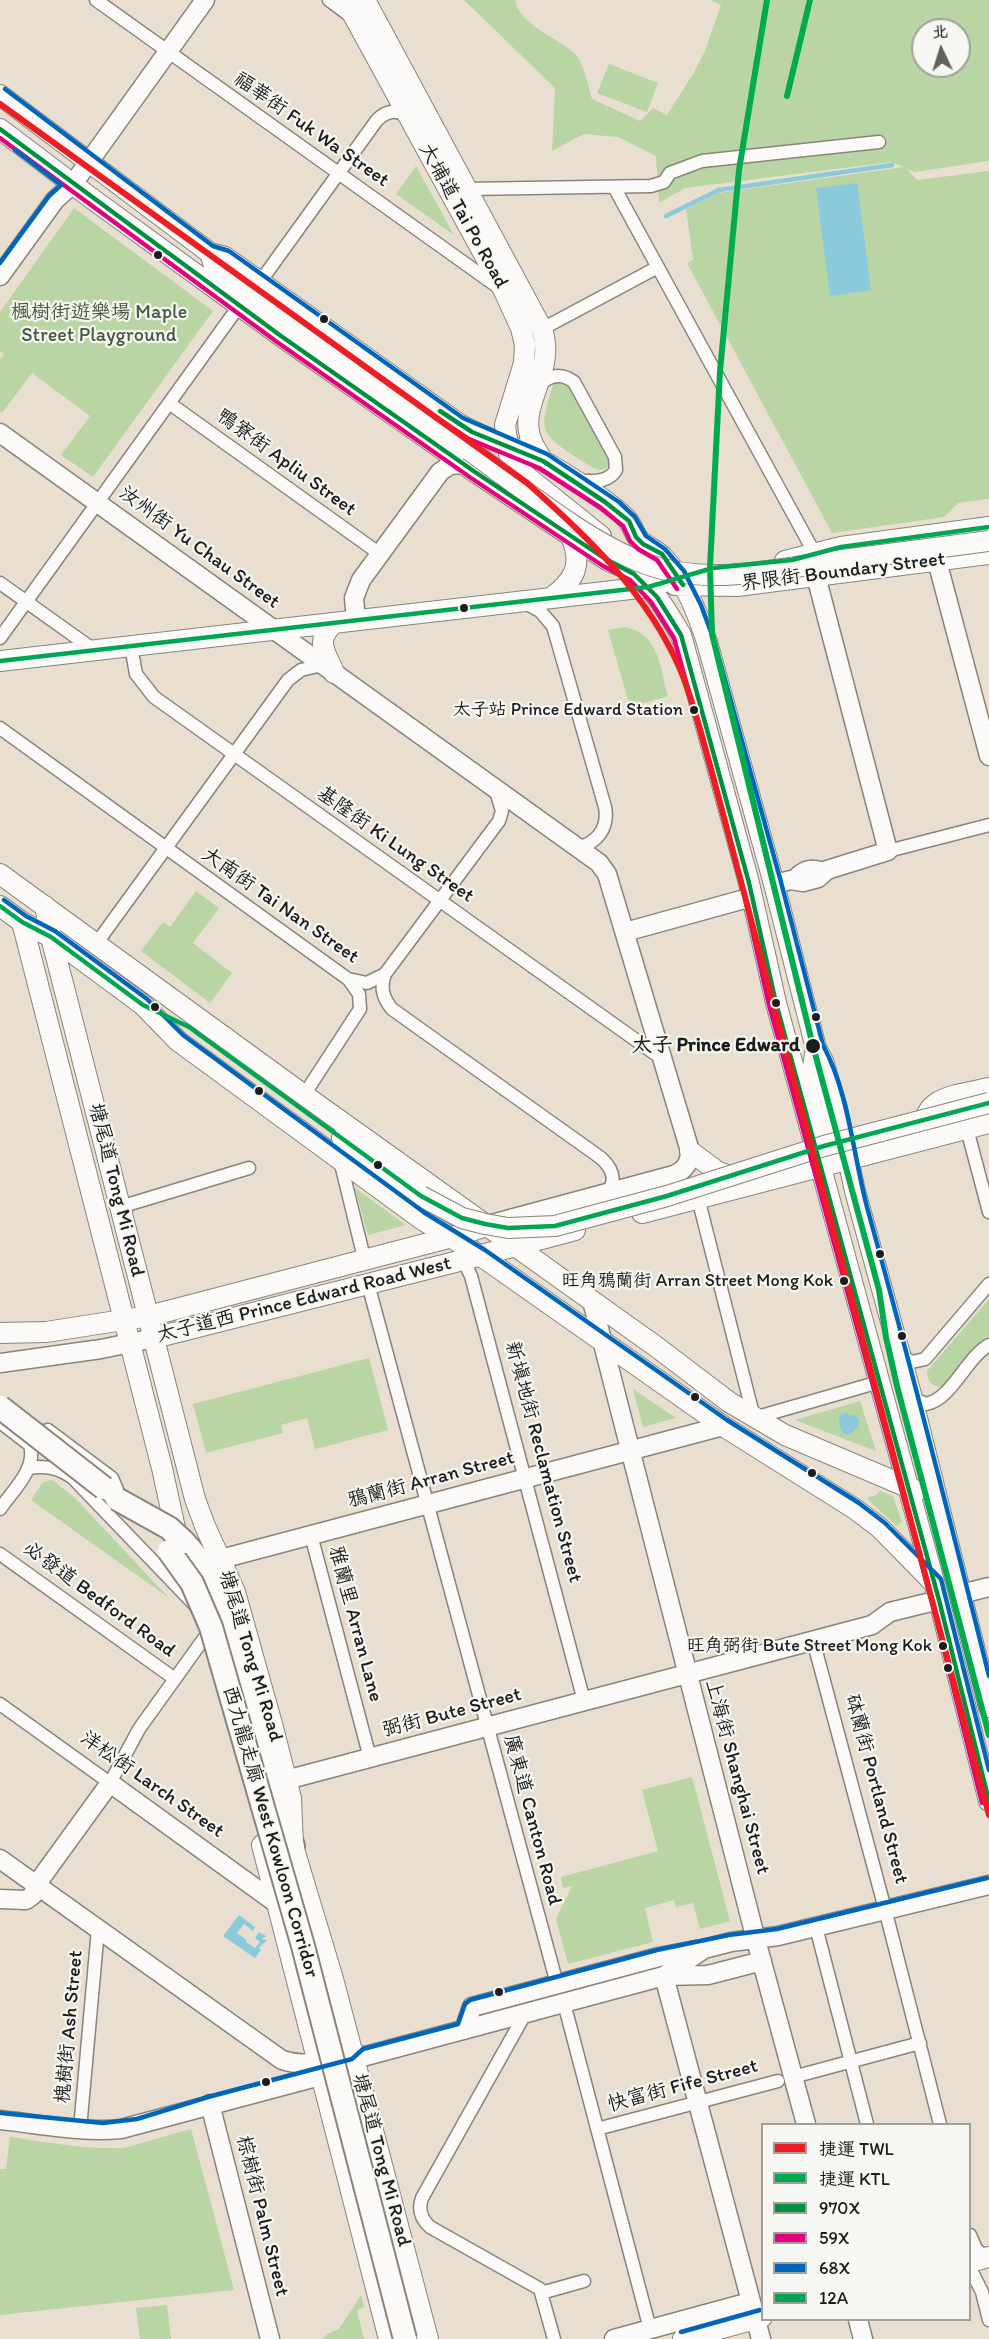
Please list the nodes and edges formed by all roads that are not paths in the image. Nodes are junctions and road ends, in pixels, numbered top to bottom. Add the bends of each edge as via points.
1 (96, 0) edge
2 (205, 0) edge
3 (328, 0) edge
4 (345, 0) edge
5 (365, 0) edge
6 (355, 19) junction
7 (168, 52) junction
8 (0, 95) edge
9 (408, 117) junction
10 (0, 129) edge
11 (879, 142) dead end
12 (89, 161) junction
13 (338, 173) junction
14 (73, 184) junction
15 (614, 187) junction
16 (467, 189) junction
17 (213, 261) junction
18 (658, 267) junction
19 (0, 276) edge
20 (260, 282) junction
21 (504, 291) junction
22 (239, 306) junction
23 (542, 329) junction
24 (537, 388) junction
25 (169, 403) junction
26 (0, 433) edge
27 (507, 445) junction
28 (543, 461) junction
29 (463, 464) junction
30 (575, 481) junction
31 (98, 502) junction
32 (989, 527) edge
33 (948, 532) junction
34 (571, 536) junction
35 (989, 541) edge
36 (380, 554) junction
37 (815, 554) junction
38 (989, 554) edge
39 (936, 560) junction
40 (626, 568) junction
41 (816, 576) junction
42 (0, 583) edge
43 (668, 583) junction
44 (551, 598) junction
45 (26, 602) junction
46 (521, 602) junction
47 (356, 620) junction
48 (334, 623) junction
49 (275, 630) junction
50 (0, 638) edge
51 (131, 646) junction
52 (94, 650) junction
53 (0, 661) edge
54 (328, 669) junction
55 (0, 728) edge
56 (234, 755) junction
57 (989, 756) edge
58 (496, 790) junction
59 (989, 825) edge
60 (166, 848) junction
61 (576, 848) junction
62 (888, 851) junction
63 (0, 874) edge
64 (783, 882) junction
65 (752, 897) junction
66 (439, 901) junction
67 (0, 906) edge
68 (45, 906) junction
69 (22, 922) junction
70 (625, 932) junction
71 (51, 937) junction
72 (96, 944) junction
73 (385, 974) junction
74 (348, 979) junction
75 (143, 1005) junction
76 (661, 1058) junction
77 (989, 1088) edge
78 (304, 1095) junction
79 (989, 1103) edge
80 (989, 1123) edge
81 (967, 1129) junction
82 (928, 1139) junction
83 (690, 1151) junction
84 (340, 1160) junction
85 (834, 1163) junction
86 (249, 1168) dead end
87 (417, 1175) junction
88 (761, 1182) junction
89 (606, 1194) junction
90 (698, 1198) junction
91 (120, 1207) junction
92 (989, 1212) edge
93 (487, 1226) junction
94 (452, 1237) junction
95 (515, 1246) junction
96 (364, 1258) junction
97 (472, 1258) junction
98 (368, 1284) junction
99 (989, 1284) edge
100 (592, 1301) junction
101 (149, 1316) junction
102 (123, 1320) junction
103 (0, 1333) edge
104 (154, 1338) junction
105 (601, 1339) junction
106 (130, 1344) junction
107 (989, 1345) edge
108 (899, 1354) junction
109 (0, 1363) edge
110 (879, 1382) junction
111 (912, 1398) junction
112 (0, 1407) edge
113 (754, 1418) junction
114 (0, 1422) edge
115 (723, 1426) junction
116 (30, 1445) junction
117 (629, 1450) junction
118 (29, 1468) junction
119 (524, 1478) junction
120 (908, 1488) junction
121 (937, 1498) junction
122 (117, 1499) junction
123 (427, 1504) junction
124 (0, 1509) edge
125 (116, 1523) junction
126 (311, 1535) junction
127 (0, 1554) edge
128 (220, 1558) junction
129 (989, 1587) edge
130 (936, 1591) junction
131 (961, 1594) junction
132 (196, 1606) junction
133 (205, 1637) junction
134 (813, 1640) junction
135 (687, 1674) junction
136 (175, 1679) junction
137 (584, 1701) junction
138 (0, 1704) edge
139 (989, 1707) edge
140 (487, 1727) junction
141 (370, 1758) junction
142 (110, 1782) junction
143 (280, 1783) junction
144 (989, 1801) edge
145 (293, 1846) joint
146 (0, 1859) edge
147 (36, 1885) junction
148 (989, 1885) edge
149 (0, 1899) edge
150 (276, 1903) junction
151 (885, 1909) junction
152 (816, 1927) junction
153 (98, 1929) junction
154 (756, 1940) junction
155 (704, 1949) junction
156 (762, 1961) junction
157 (664, 1976) junction
158 (557, 1984) junction
159 (564, 2003) junction
160 (525, 2014) junction
161 (464, 2030) junction
162 (920, 2043) junction
163 (358, 2059) junction
164 (850, 2061) junction
165 (321, 2070) junction
166 (786, 2079) junction
167 (697, 2102) junction
168 (210, 2104) junction
169 (0, 2120) edge
170 (806, 2123) edge
171 (867, 2123) edge
172 (940, 2123) edge
173 (80, 2129) junction
174 (597, 2129) junction
175 (971, 2239) edge
176 (978, 2261) edge
177 (584, 2281) dead end
178 (542, 2293) junction
179 (756, 2313) edge
180 (989, 2320) edge
181 (858, 2321) edge
182 (650, 2329) junction
183 (270, 2339) edge
184 (388, 2339) edge
185 (405, 2339) edge
186 (428, 2339) edge
187 (554, 2339) edge
188 (614, 2339) edge
189 (682, 2339) edge
190 (761, 2339) edge
191 (863, 2339) edge

1 - 7 street, 福華街 Fuk Wa Street
2 - 7 street
3 - 6 street
4 - 6 main road, 大埔道 Tai Po Road
5 - 16 main road, 大埔道 Tai Po Road
6 - 9 main road, 大埔道 Tai Po Road
7 - 12 street
7 - 13 street, 福華街 Fuk Wa Street
8 - 12 main road
9 - 13 street via 393,111 381,116
9 - 21 main road, 大埔道 Tai Po Road
10 - 14 main road
11 - 15 street via 702,161 670,173 664,182 651,186
12 - 14 street
12 - 17 main road
13 - 20 street
13 - 21 street, 福華街 Fuk Wa Street
14 - 19 street via 55,200
14 - 22 main road
15 - 16 street
15 - 18 street
16 - 23 main road, 大埔道 Tai Po Road
17 - 20 main road via 225,257
17 - 35 main road, bridge via 574,525 645,563 677,572 723,575
18 - 23 street
18 - 37 street
20 - 27 main road via 459,424
21 - 27 main road, 大埔道 Tai Po Road via 521,328 526,354 507,413
22 - 25 street
22 - 29 main road
23 - 24 main road, 大埔道 Tai Po Road via 546,358
24 - 28 main road, 大埔道 Tai Po Road via 528,426 531,441
24 - 30 street via 554,375 570,379 615,457 616,470 611,476
25 - 31 street
25 - 36 street, 鴨寮街 Apliu Street
26 - 31 street, 汝州街 Yu Chau Street
27 - 28 main road
27 - 40 main road via 525,475 593,528
28 - 30 main road
29 - 34 main road
29 - 36 street via 450,465 440,472
30 - 43 main road via 650,532 662,554
31 - 45 street
31 - 49 street, 汝州街 Yu Chau Street
32 - 33 main road, 界限街 Boundary Street
33 - 37 main road, 界限街 Boundary Street
33 - 39 street via 933,546
34 - 40 main road
34 - 44 main road via 576,548 575,572
36 - 47 street via 356,589
37 - 43 main road, 界限街 Boundary Street via 713,568
38 - 39 main road, 界限街 Boundary Street
39 - 41 main road, 界限街 Boundary Street
39 - 57 street
40 - 43 main road
41 - 43 main road, 界限街 Boundary Street via 737,586
41 - 62 street
42 - 45 street
43 - 44 main road, 界限街 Boundary Street
43 - 64 main road via 695,607
43 - 65 main road via 668,611 681,635
44 - 46 main road, 界限街 Boundary Street
45 - 50 street
45 - 52 street
46 - 47 main road, 界限街 Boundary Street
46 - 61 street via 540,611 553,626 605,807 603,832 588,846
47 - 48 main road, 界限街 Boundary Street
48 - 49 main road, 界限街 Boundary Street
48 - 54 main road via 324,634 322,645
49 - 51 main road, 界限街 Boundary Street
49 - 54 street, 汝州街 Yu Chau Street
51 - 52 main road, 界限街 Boundary Street
51 - 56 street, 基隆街 Ki Lung Street via 136,674 147,690
52 - 53 main road, 界限街 Boundary Street
54 - 56 street via 301,670 288,680
54 - 58 street, 汝州街 Yu Chau Street
55 - 60 street, 大南街 Tai Nan Street
56 - 60 street
56 - 66 street, 基隆街 Ki Lung Street
58 - 61 street, 汝州街 Yu Chau Street
58 - 66 street via 502,811 499,821
59 - 62 street
60 - 72 street
60 - 74 street, 大南街 Tai Nan Street
61 - 70 street via 608,874
62 - 64 street via 827,870 818,878
63 - 68 main road
64 - 85 main road via 816,1048 832,1092
65 - 70 street
65 - 85 main road via 776,1003
66 - 73 street
66 - 76 street, 基隆街 Ki Lung Street
67 - 69 main road
68 - 71 main road, 塘尾道 Tong Mi Road
68 - 72 main road
69 - 71 main road
69 - 102 main road, 塘尾道 Tong Mi Road
70 - 76 street
71 - 75 main road
71 - 91 main road, 塘尾道 Tong Mi Road
72 - 78 main road
73 - 74 street, 大南街 Tai Nan Street via 367,983
73 - 89 street via 382,988 392,1009 607,1164 614,1178
74 - 78 street via 359,994 360,1009
75 - 79 main road, bridge via 189,1027 421,1196 462,1218 508,1228 578,1220 824,1146
75 - 84 main road via 178,1041
76 - 83 street
77 - 82 main road via 929,1107 925,1116
78 - 87 main road
80 - 81 main road, 太子道西 Prince Edward Road West
81 - 82 main road, 太子道西 Prince Edward Road West
81 - 92 street
82 - 85 main road, 太子道西 Prince Edward Road West
83 - 88 main road via 718,1172
83 - 89 street, 太子道西 Prince Edward Road West via 687,1166 681,1172
84 - 94 main road via 420,1219
84 - 96 street
85 - 88 main road, 太子道西 Prince Edward Road West
85 - 108 main road
85 - 110 main road
86 - 91 street
87 - 93 main road
87 - 94 main road via 442,1212
88 - 90 main road, 太子道西 Prince Edward Road West
89 - 93 street, 太子道西 Prince Edward Road West
90 - 95 main road, 太子道西 Prince Edward Road West
90 - 113 street
91 - 101 main road, 塘尾道 Tong Mi Road
93 - 94 main road, 太子道西 Prince Edward Road West
93 - 95 main road
94 - 96 main road, 太子道西 Prince Edward Road West
94 - 97 main road
95 - 97 main road, 太子道西 Prince Edward Road West
95 - 100 main road
96 - 101 main road, 太子道西 Prince Edward Road West
97 - 98 main road, 太子道西 Prince Edward Road West
97 - 105 main road
97 - 119 street, 新填地街 Reclamation Street via 471,1276
98 - 104 main road, 太子道西 Prince Edward Road West
98 - 123 street, 廣東道 Canton Road
99 - 108 street via 925,1359 912,1362
100 - 105 street, 上海街 Shanghai Street
100 - 113 main road
101 - 102 main road, 太子道西 Prince Edward Road West
101 - 104 main road, 塘尾道 Tong Mi Road
102 - 103 main road, 太子道西 Prince Edward Road West via 46,1332
102 - 106 main road, 塘尾道 Tong Mi Road
104 - 106 street, 太子道西 Prince Edward Road West
104 - 128 main road, 塘尾道 Tong Mi Road via 195,1499
105 - 115 main road
105 - 117 street, 上海街 Shanghai Street
106 - 109 street, 太子道西 Prince Edward Road West
106 - 132 main road, 塘尾道 Tong Mi Road
107 - 111 street via 937,1401 926,1404
108 - 111 main road
110 - 113 street
110 - 120 main road
111 - 121 main road
112 - 122 highway, 西九龍走廊 West Kowloon Corridor, bridge
113 - 120 main road via 784,1435
114 - 116 street
115 - 117 street, 鴉蘭街 Arran Street
115 - 130 main road via 880,1528
116 - 118 street
116 - 125 street via 48,1430 112,1478 120,1502
117 - 119 street, 鴉蘭街 Arran Street
117 - 135 street, 上海街 Shanghai Street
118 - 124 street
118 - 125 street via 48,1467 73,1478
119 - 123 street, 鴉蘭街 Arran Street
119 - 137 street, 新填地街 Reclamation Street
120 - 121 main road
120 - 130 main road
121 - 131 main road
122 - 143 highway, bridge via 169,1528 209,1574 225,1610
122 - 185 highway, 西九龍走廊 West Kowloon Corridor, bridge via 155,1534 184,1569 212,1627 303,1946
123 - 126 street, 鴉蘭街 Arran Street
123 - 140 street, 廣東道 Canton Road
125 - 132 street
126 - 128 street, 鴉蘭街 Arran Street
126 - 141 street, 雅蘭里 Arran Lane
127 - 136 street, 必發道 Bedford Road
128 - 143 main road, 塘尾道 Tong Mi Road via 235,1592
129 - 131 street
130 - 134 street, 弼街 Bute Street via 890,1612 872,1625
130 - 144 main road
131 - 139 main road
132 - 133 main road, 塘尾道 Tong Mi Road
133 - 136 street
133 - 150 main road, 塘尾道 Tong Mi Road
134 - 135 street, 弼街 Bute Street
134 - 151 street, 砵蘭街 Portland Street
135 - 137 street, 弼街 Bute Street
135 - 154 street, 上海街 Shanghai Street
136 - 142 street via 139,1729
137 - 140 street, 弼街 Bute Street
138 - 142 street, 洋松街 Larch Street
140 - 141 street, 弼街 Bute Street
140 - 158 street, 廣東道 Canton Road
141 - 143 street, 弼街 Bute Street
142 - 147 street
142 - 150 street, 洋松街 Larch Street
143 - 145 highway
145 - 163 main road, 塘尾道 Tong Mi Road
146 - 147 street
147 - 149 street via 33,1895 26,1900
147 - 153 street
148 - 151 street
150 - 165 main road, 塘尾道 Tong Mi Road
151 - 152 street
151 - 162 street, 砵蘭街 Portland Street
152 - 154 street
152 - 164 street
153 - 165 street via 282,2060
153 - 173 street, 槐樹街 Ash Street
154 - 155 street
154 - 156 street, 上海街 Shanghai Street
155 - 157 street
155 - 158 street
156 - 157 street via 708,1975
156 - 166 street, 上海街 Shanghai Street
157 - 159 street
157 - 167 street
158 - 161 street via 472,2007
159 - 160 street
159 - 174 street
160 - 161 street
160 - 178 street via 422,2198 420,2213 430,2227
161 - 163 street
162 - 164 street, 快富街 Fife Street
162 - 172 street, 砵蘭街 Portland Street
163 - 165 street
163 - 186 main road, 塘尾道 Tong Mi Road
164 - 166 street, 快富街 Fife Street
164 - 171 street
165 - 168 street
165 - 184 main road, 塘尾道 Tong Mi Road
166 - 167 street, 快富街 Fife Street
166 - 170 street, 上海街 Shanghai Street
167 - 174 street, 快富街 Fife Street
167 - 179 street
168 - 173 street via 139,2126 103,2131
168 - 183 street, 棕樹街 Palm Street
169 - 173 street
174 - 182 street
175 - 176 street
176 - 180 street
177 - 178 street
178 - 187 street
179 - 182 street
179 - 189 main road
179 - 190 street
181 - 191 street
182 - 188 street

